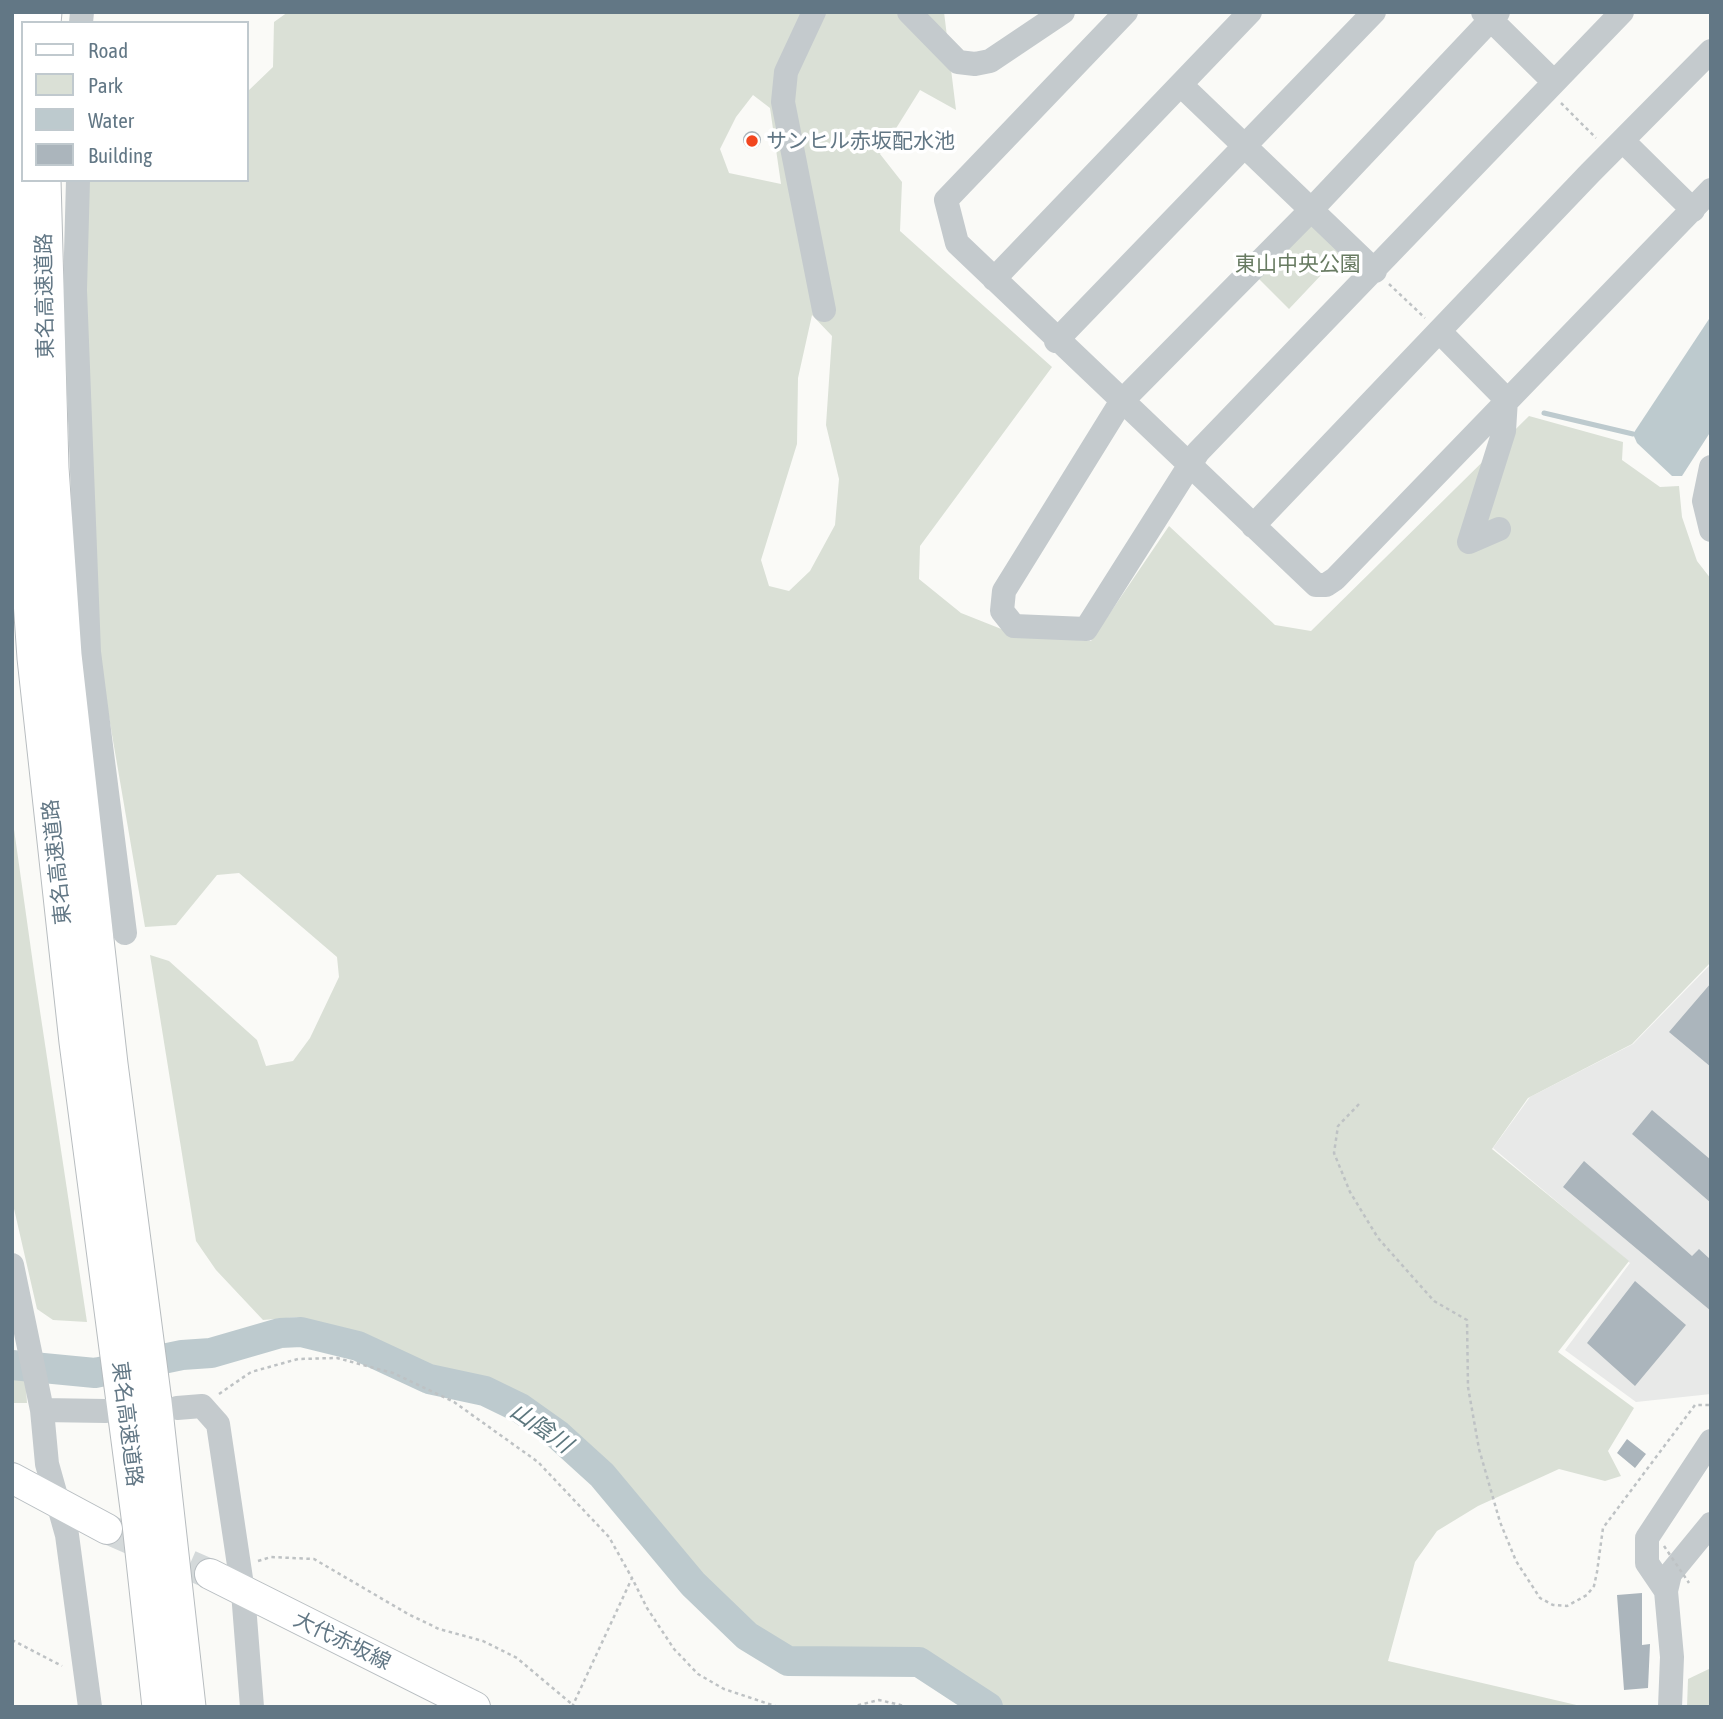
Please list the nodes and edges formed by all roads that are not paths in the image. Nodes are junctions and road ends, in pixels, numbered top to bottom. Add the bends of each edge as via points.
1 (15, 12) edge
2 (814, 12) edge
3 (909, 12) edge
4 (1063, 12) edge
5 (1126, 12) edge
6 (1250, 12) edge
7 (1374, 12) edge
8 (1622, 12) edge
9 (1490, 15) edge
10 (1711, 51) edge
11 (1181, 85) junction
12 (1551, 86) junction
13 (1612, 142) junction
14 (1243, 146) junction
15 (43, 182) edge
16 (78, 182) edge
17 (1711, 190) edge
18 (1693, 209) junction
19 (1311, 210) junction
20 (1375, 271) junction
21 (993, 279) junction
22 (824, 310) dead end
23 (1440, 332) junction
24 (1056, 341) junction
25 (1506, 399) junction
26 (1121, 402) junction
27 (1190, 466) junction
28 (1711, 467) edge
29 (1253, 526) junction
30 (1499, 528) dead end
31 (1711, 530) edge
32 (125, 933) dead end
33 (12, 1265) edge
34 (129, 1325) junction
35 (41, 1404) junction
36 (140, 1405) junction
37 (1711, 1441) edge
38 (12, 1478) edge
39 (56, 1503) junction
40 (1711, 1524) edge
41 (107, 1529) tunnel mouth
42 (210, 1574) tunnel mouth
43 (1677, 1587) junction
44 (243, 1592) junction
45 (90, 1707) edge
46 (160, 1707) edge
47 (188, 1707) edge
48 (252, 1707) edge
49 (475, 1707) edge
50 (1670, 1707) edge

1 - 34 highway, 東名高速道路 via 15,292 35,658 77,1042
2 - 22 street via 786,72 783,102
3 - 4 street via 958,62 975,64 990,61
5 - 21 street via 946,200 957,243
6 - 11 street
7 - 14 street
8 - 12 street
9 - 12 street
9 - 19 street
10 - 13 street
11 - 14 street
11 - 21 street
12 - 20 street
13 - 18 street
13 - 23 street
14 - 19 street
14 - 24 street
15 - 34 highway, 東名高速道路 via 51,468 64,655 110,1064
16 - 32 street via 75,290 89,652
17 - 18 street
18 - 25 street
19 - 20 street
19 - 26 street
20 - 27 street via 1198,452
21 - 24 street
23 - 25 street
23 - 29 street
24 - 26 street
25 - 29 street via 1326,585 1308,581
25 - 30 street via 1504,431 1469,542
26 - 27 street
26 - 27 street via 1004,591 1002,611 1014,626 1086,629
27 - 29 street
28 - 31 street via 1704,501
33 - 35 street
34 - 36 highway, 東名高速道路
35 - 36 street
35 - 39 street
36 - 44 street via 202,1406 218,1424
36 - 46 highway, 東名高速道路
36 - 47 highway, 東名高速道路
37 - 43 street via 1647,1538 1647,1563
38 - 39 main road
39 - 41 main road
39 - 45 street via 67,1535
40 - 43 street via 1670,1574
42 - 44 main road, 大代赤坂線
43 - 50 street
44 - 48 street
44 - 49 main road, 大代赤坂線

